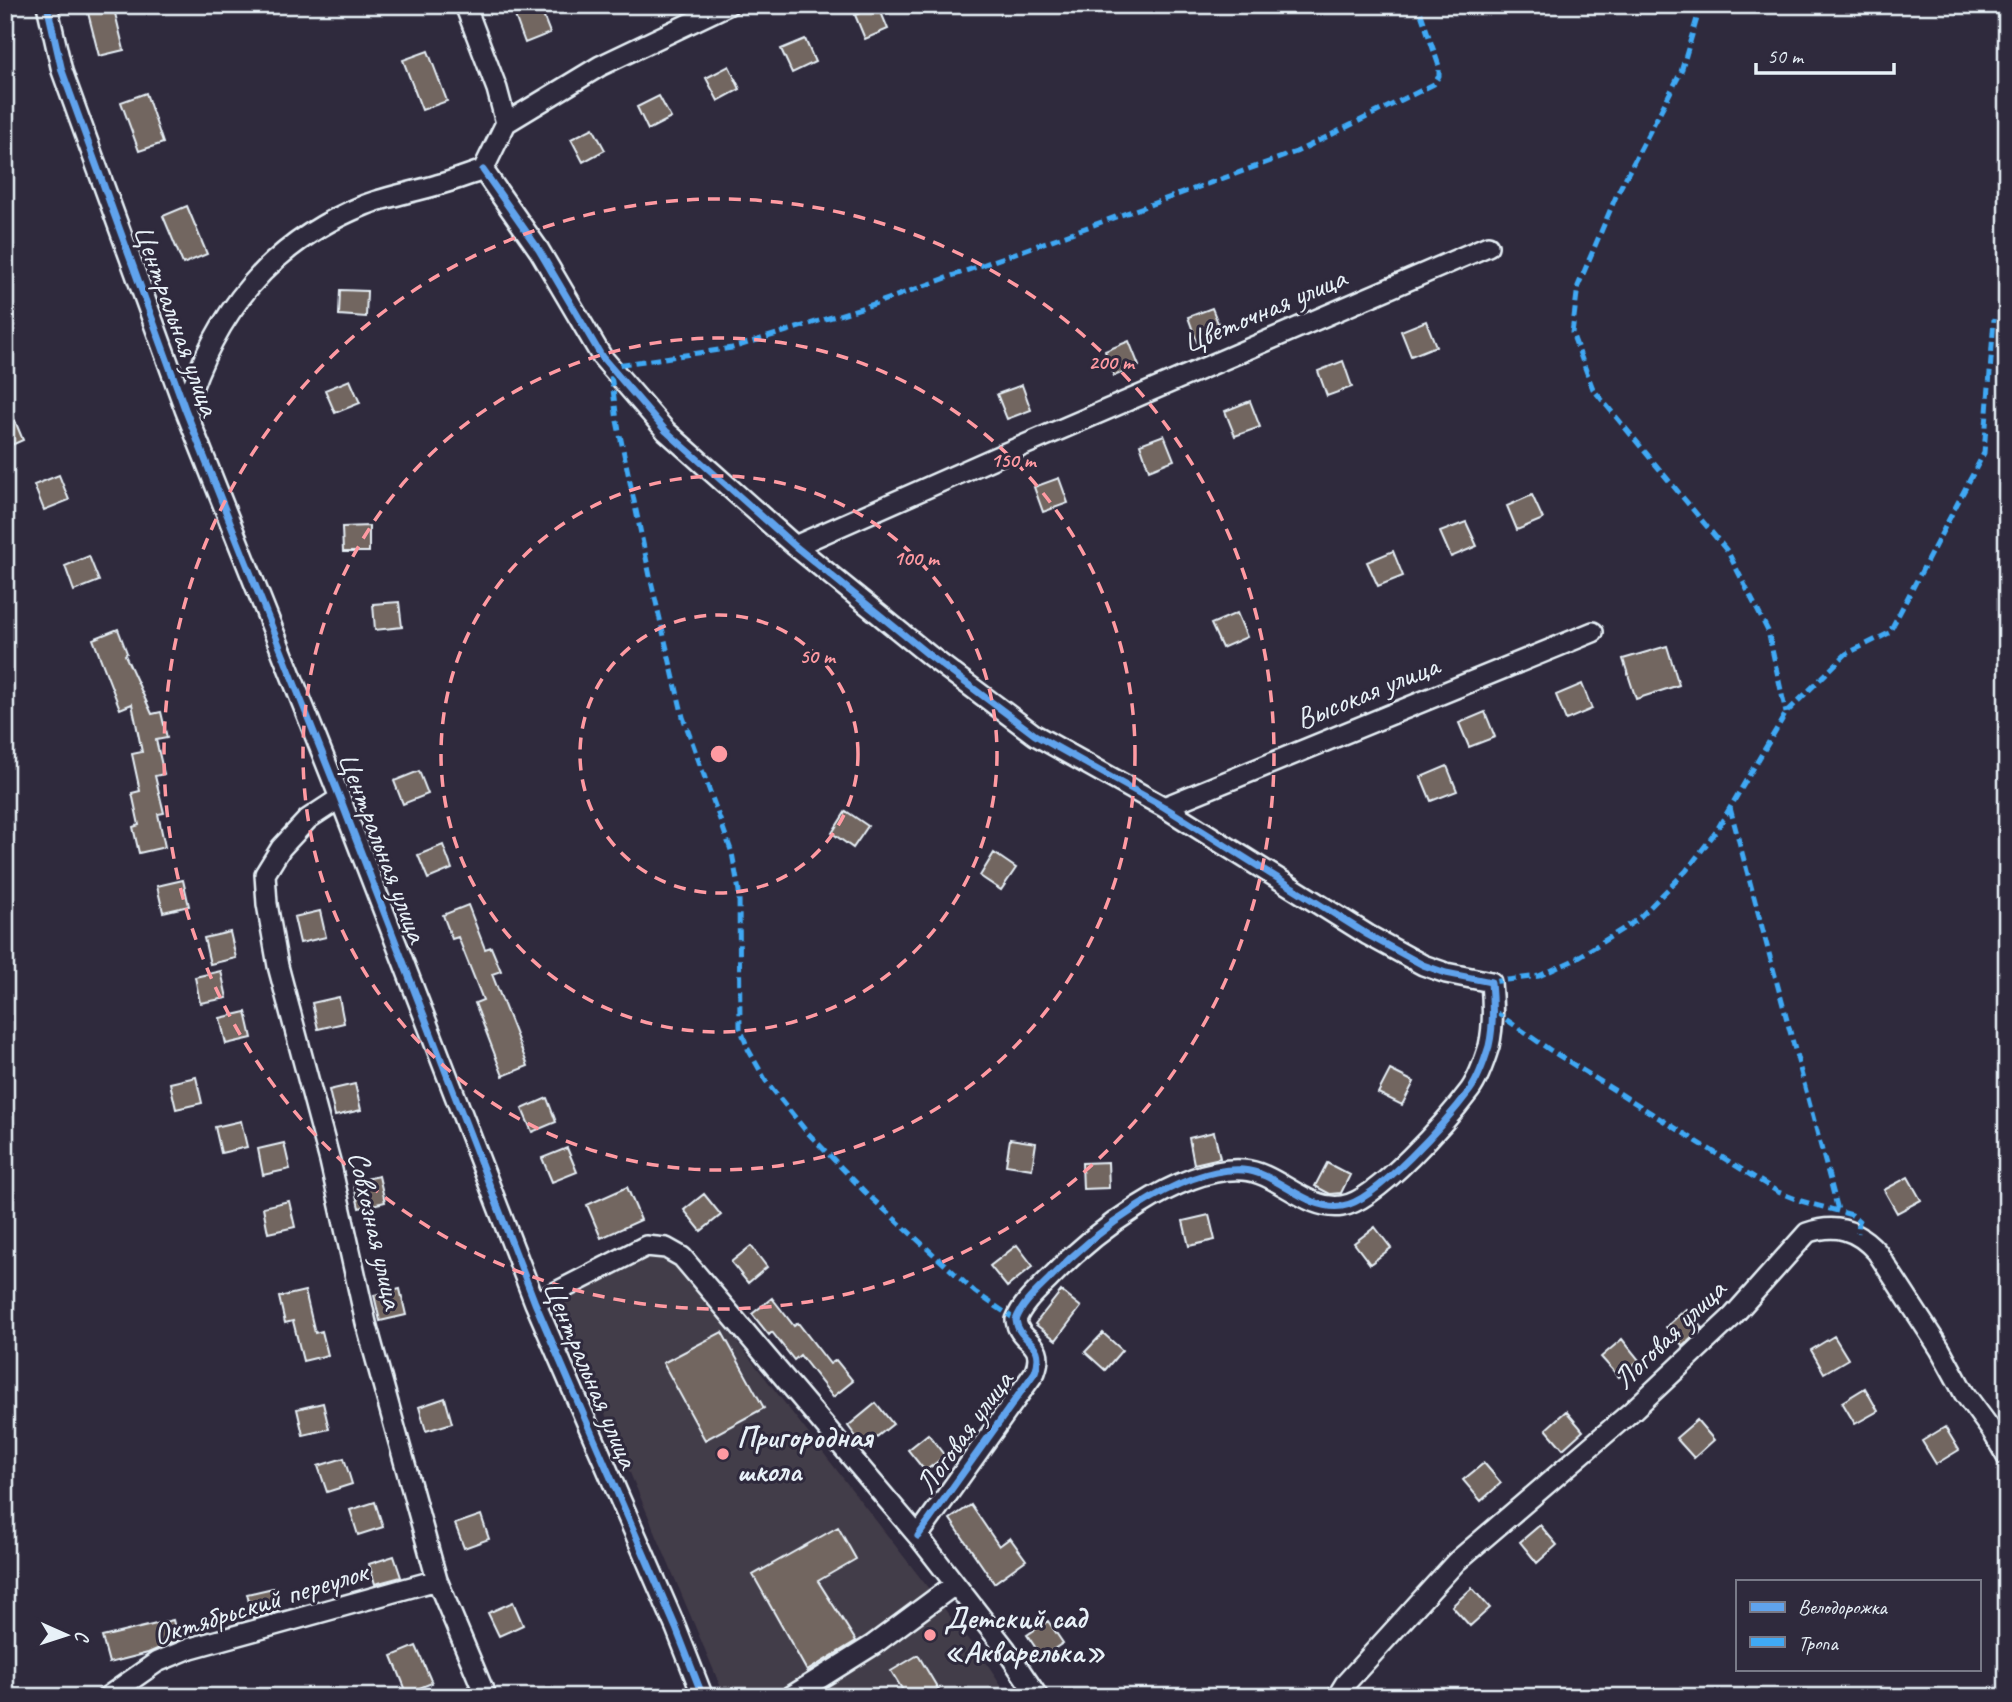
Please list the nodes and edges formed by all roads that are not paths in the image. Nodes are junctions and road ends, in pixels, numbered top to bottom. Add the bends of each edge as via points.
1 (47, 5) edge
2 (466, 5) edge
3 (728, 5) edge
4 (506, 123) junction
5 (483, 170) junction
6 (1488, 246) dead end
7 (185, 409) junction
8 (795, 546) junction
9 (1593, 632) dead end
10 (340, 798) junction
11 (1164, 807) junction
12 (535, 1303) junction
13 (2007, 1457) edge
14 (918, 1536) junction
15 (437, 1580) junction
16 (954, 1585) junction
17 (107, 1697) edge
18 (486, 1697) edge
19 (703, 1697) edge
20 (790, 1697) edge
21 (1038, 1697) edge
22 (1337, 1697) edge

1 - 7 street, Центральная улица via 62,71
2 - 4 street
3 - 4 street via 600,66
4 - 5 street
5 - 7 street via 337,217 269,266 239,296 214,336
5 - 8 street via 539,250 603,358 634,396 666,431
6 - 8 street, Цветочная улица
7 - 10 street, Центральная улица
8 - 11 street via 1035,735
9 - 11 street, Высокая улица
10 - 12 street, Центральная улица
10 - 15 street, Совхозная улица via 308,819 281,848 265,874 267,904 278,966 330,1161 366,1323
11 - 14 street, Логовая улица via 1405,957 1446,973 1491,982 1494,1011 1489,1046 1472,1087 1431,1134 1391,1175 1350,1205 1328,1206 1255,1172 1232,1170 1164,1192 1075,1251 1024,1305 1016,1320 1039,1355 1035,1372
12 - 14 street, Центральная улица via 646,1246 666,1248 682,1258
12 - 19 street, Центральная улица
13 - 22 street, Логовая улица via 1873,1246 1846,1229 1821,1228 1807,1233 1732,1317 1632,1412 1456,1562
14 - 16 street, Центральная улица
15 - 17 street, Октябрьский переулок via 191,1648 157,1662
15 - 18 street, Совхозная улица
16 - 20 street via 873,1645
16 - 21 street, Центральная улица

